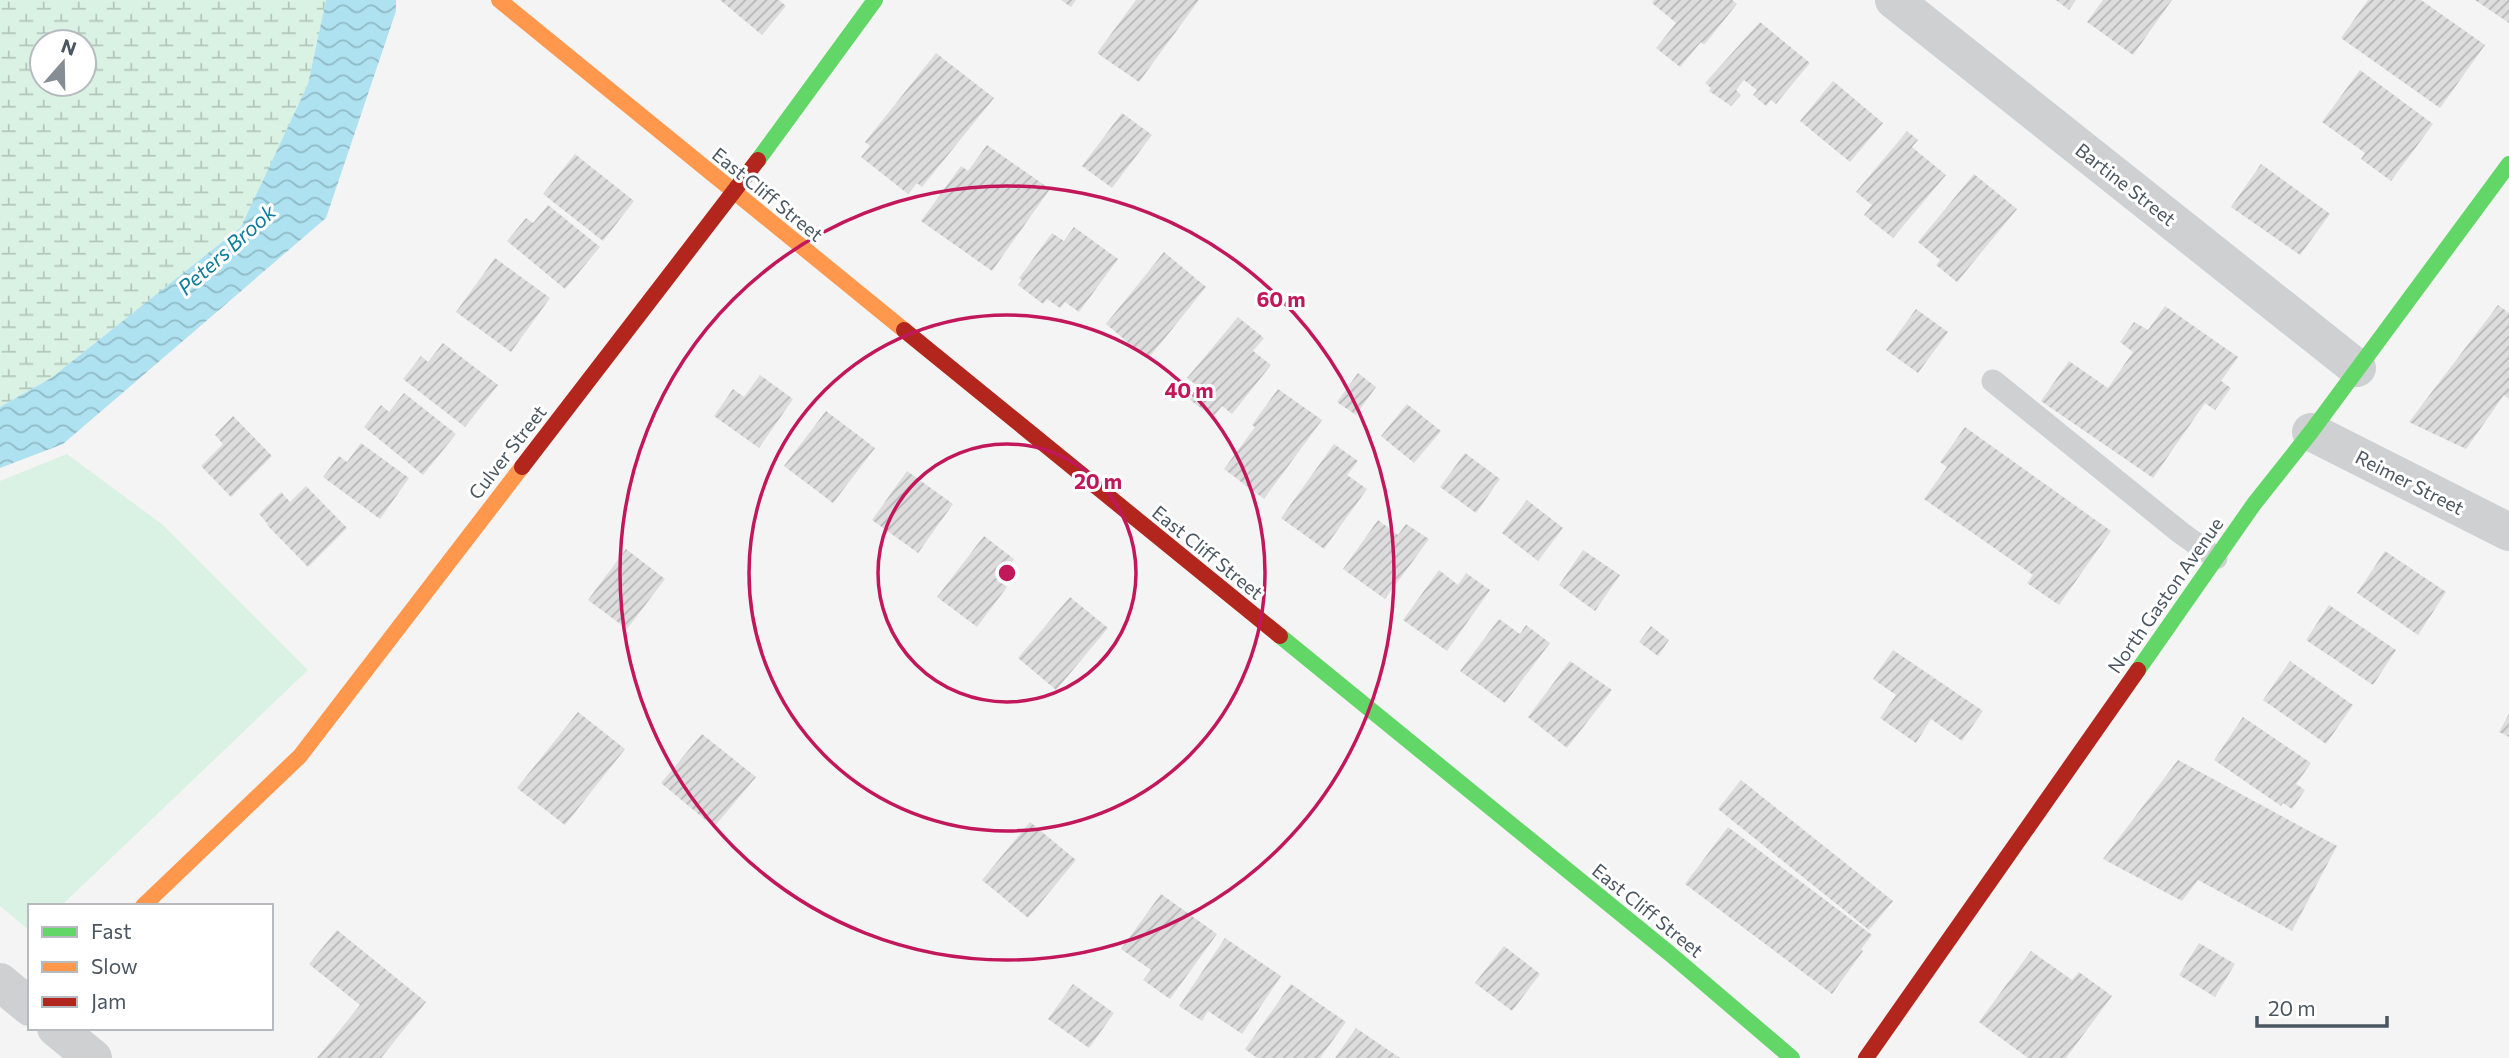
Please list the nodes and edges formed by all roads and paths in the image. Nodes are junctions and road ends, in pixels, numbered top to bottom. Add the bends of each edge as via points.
1 (499, 0) edge
2 (875, 0) edge
3 (1894, 0) edge
4 (2509, 164) edge
5 (733, 192) junction
6 (2357, 368) junction
7 (1993, 381) dead end
8 (2311, 432) junction
9 (2509, 532) edge
10 (2216, 558) junction
11 (145, 904) edge
12 (0, 982) edge
13 (28, 1005) edge
14 (58, 1030) edge
15 (93, 1058) edge
16 (1792, 1058) edge
17 (1866, 1058) edge

1 - 5 street, East Cliff Street
2 - 5 street, Culver Street
3 - 6 street, Bartine Street
4 - 6 street, North Gaston Avenue
5 - 11 street, Culver Street via 300,756
5 - 16 street, East Cliff Street
6 - 8 street, North Gaston Avenue
7 - 10 lane
8 - 9 street, Reimer Street
8 - 10 street, North Gaston Avenue
10 - 17 street, North Gaston Avenue
12 - 13 street
14 - 15 street

